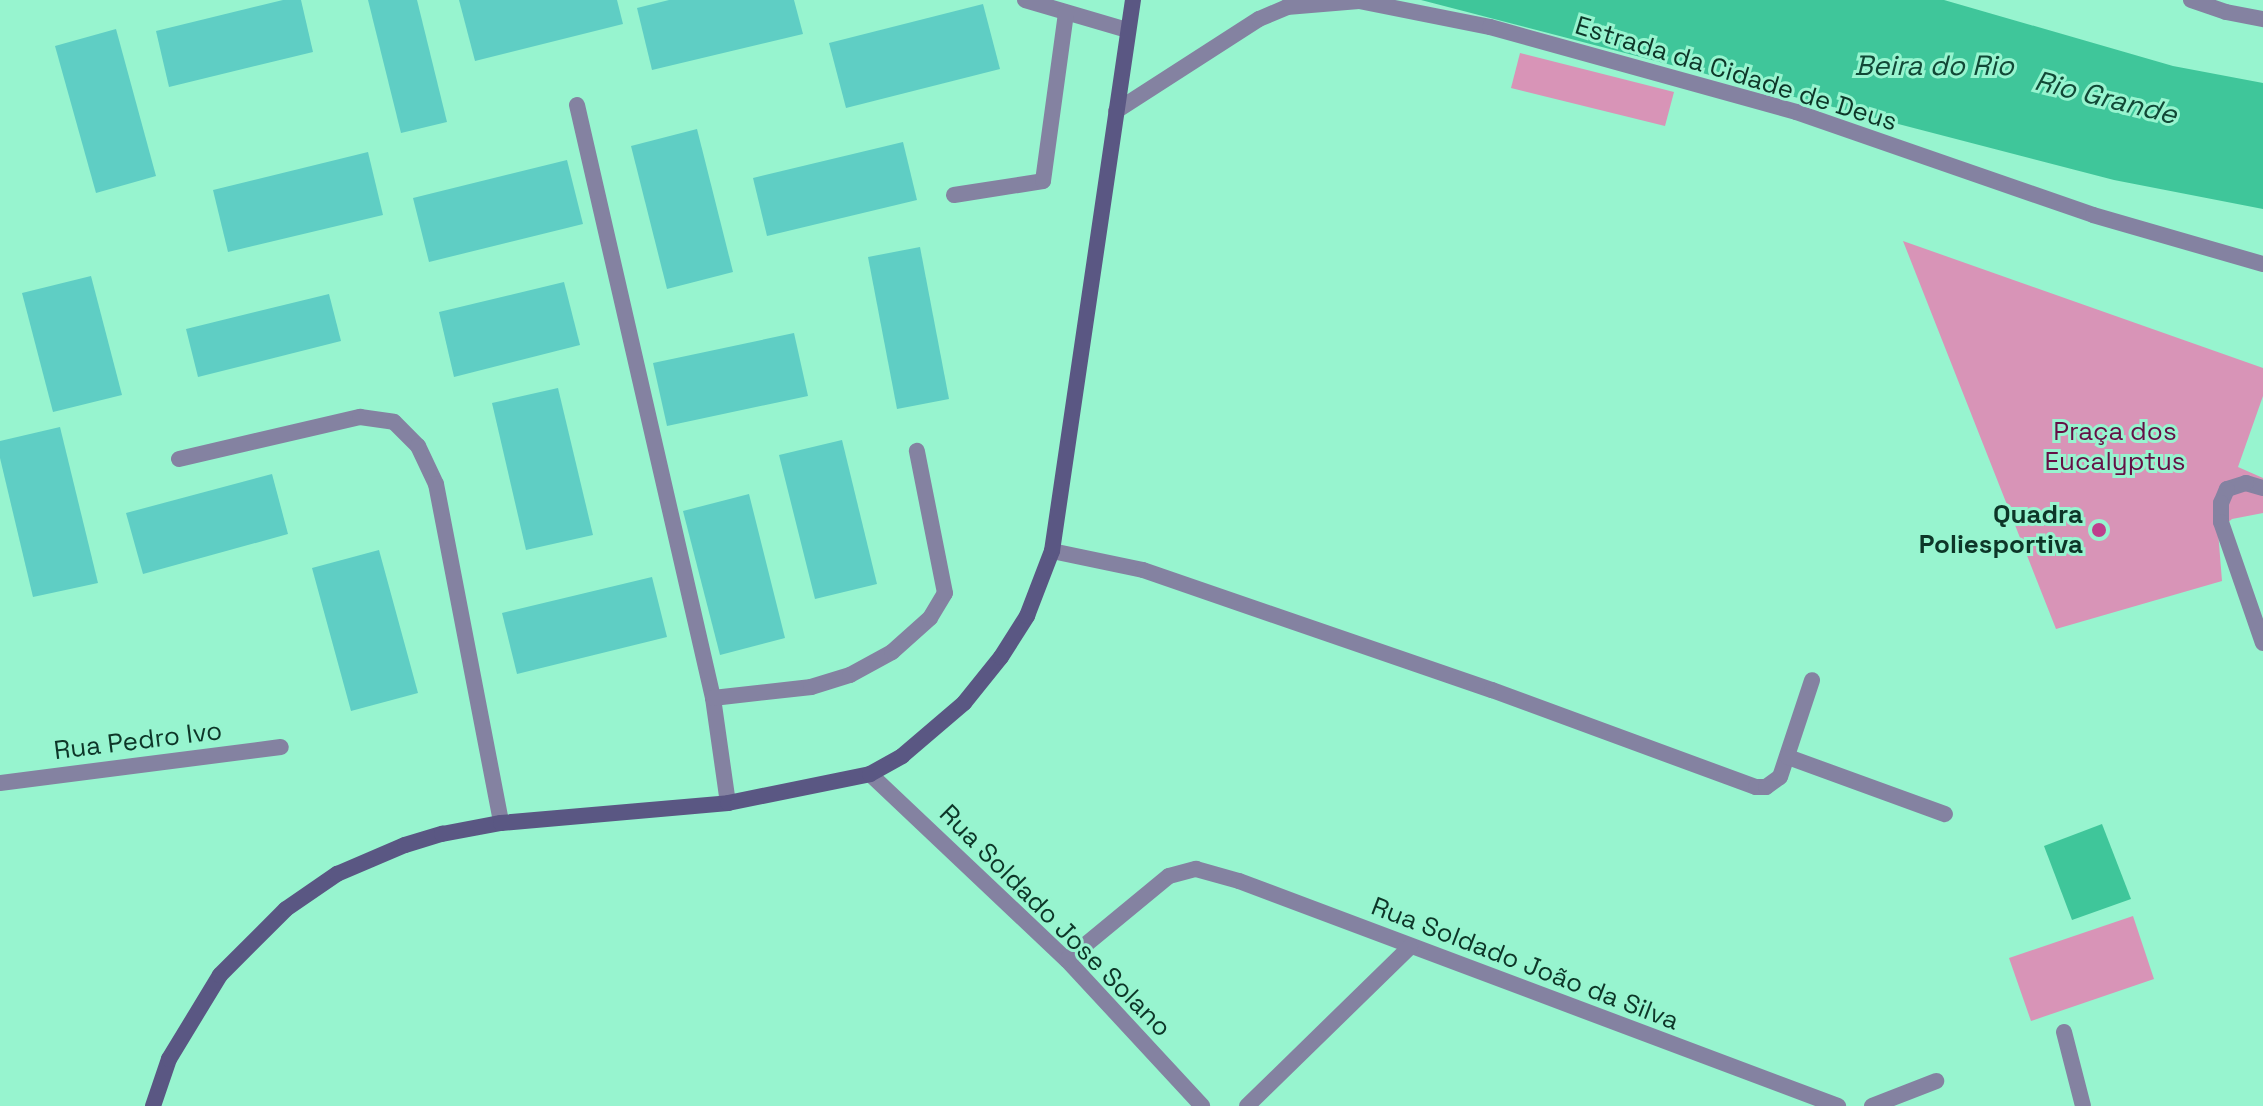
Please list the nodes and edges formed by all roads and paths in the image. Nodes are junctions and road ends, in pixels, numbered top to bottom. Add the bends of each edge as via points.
1 (1025, 0) edge
2 (1133, 0) edge
3 (2191, 0) edge
4 (1066, 13) junction
5 (2263, 19) edge
6 (1127, 30) junction
7 (577, 105) dead end
8 (1116, 111) junction
9 (954, 195) dead end
10 (2263, 264) edge
11 (917, 451) dead end
12 (179, 459) dead end
13 (2255, 485) edge
14 (1052, 551) junction
15 (2263, 643) edge
16 (1812, 680) dead end
17 (713, 698) junction
18 (281, 747) dead end
19 (1788, 757) junction
20 (870, 774) junction
21 (0, 783) edge
22 (728, 803) junction
23 (1945, 814) dead end
24 (501, 823) junction
25 (1410, 947) junction
26 (1067, 960) junction
27 (2064, 1032) dead end
28 (1936, 1081) dead end
29 (153, 1106) edge
30 (1202, 1106) edge
31 (1247, 1106) edge
32 (1838, 1106) edge
33 (1872, 1106) edge
34 (2083, 1106) edge

1 - 4 street
2 - 6 main road
3 - 5 street
4 - 6 street
4 - 9 street via 1043,181
6 - 8 main road
7 - 17 street
8 - 10 street, Estrada da Cidade de Deus via 1259,19 1287,7 1359,1 1490,27 1796,112 2093,215
8 - 14 main road
11 - 17 street via 945,593 930,618 892,652 850,675 782,692
12 - 24 street via 360,417 394,422 418,446 436,484
13 - 15 street via 2227,489 2221,522
14 - 19 street via 1143,570 1756,787 1780,777
14 - 20 main road via 1027,616 992,669 964,703 902,756
16 - 19 street
17 - 22 street
18 - 21 street, Rua Pedro Ivo
19 - 23 street
20 - 22 main road
20 - 26 street, Rua Soldado Jose Solano
22 - 24 main road
24 - 29 main road via 405,845 337,874 286,909 220,975 169,1059
25 - 26 street, Rua Soldado João da Silva via 1196,869 1169,876
25 - 31 street
25 - 32 street, Rua Soldado João da Silva
26 - 30 street, Rua Soldado Jose Solano
27 - 34 street
28 - 33 street

